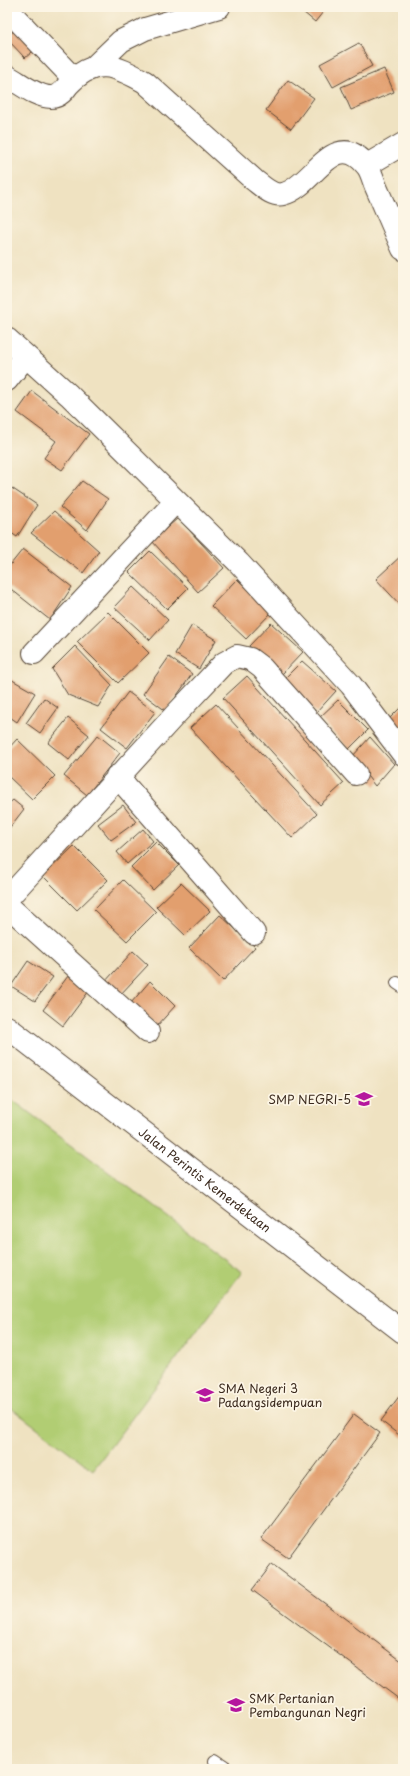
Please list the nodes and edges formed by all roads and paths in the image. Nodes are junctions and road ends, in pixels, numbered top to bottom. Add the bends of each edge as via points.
1 (219, 7) edge
2 (7, 9) edge
3 (95, 66) junction
4 (7, 76) edge
5 (74, 79) junction
6 (403, 144) edge
7 (367, 166) junction
8 (403, 249) edge
9 (7, 339) edge
10 (26, 356) junction
11 (7, 380) edge
12 (176, 501) junction
13 (34, 653) dead end
14 (403, 754) edge
15 (356, 774) dead end
16 (117, 776) junction
17 (7, 899) edge
18 (7, 905) edge
19 (254, 933) dead end
20 (7, 1027) edge
21 (148, 1032) dead end
22 (403, 1332) edge
23 (215, 1761) dead end
24 (227, 1769) edge

1 - 3 street via 139,32 121,41
2 - 5 street
3 - 5 street
3 - 7 street via 112,66 145,82 254,180 271,192 283,194 295,188 332,155 344,152 355,155
4 - 5 street via 42,95 52,97 60,94
6 - 7 street
7 - 8 street
9 - 10 street
10 - 11 street
10 - 12 street
12 - 13 street
12 - 14 street via 239,564 351,685
15 - 16 street via 262,668 250,659 237,656 224,663
16 - 17 street
16 - 19 street
18 - 21 street
20 - 22 street, Jalan Perintis Kemerdekaan
23 - 24 lane

